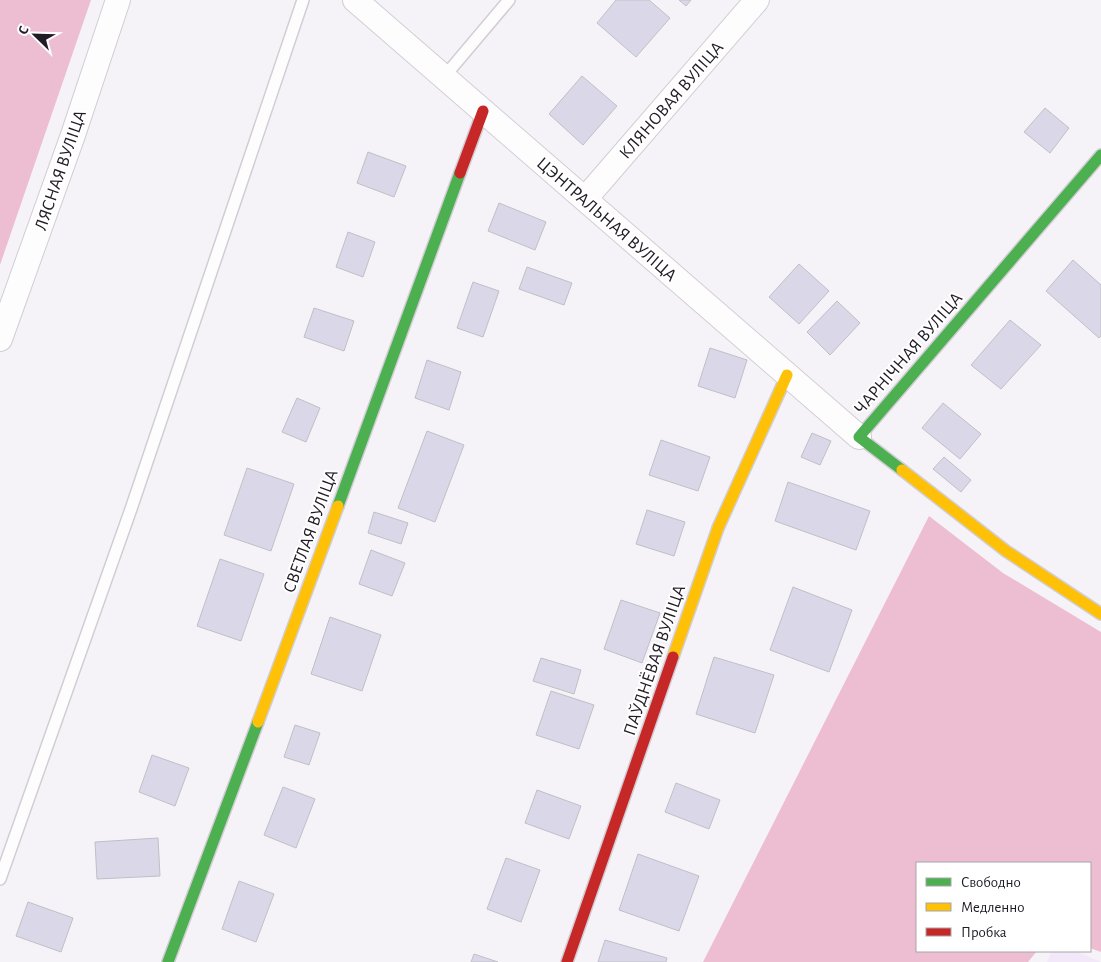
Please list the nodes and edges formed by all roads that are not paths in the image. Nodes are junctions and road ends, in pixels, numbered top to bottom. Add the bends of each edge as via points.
1 (118, 0) edge
2 (304, 0) edge
3 (355, 0) edge
4 (509, 0) edge
5 (757, 0) edge
6 (444, 77) junction
7 (483, 111) junction
8 (1101, 156) edge
9 (585, 199) junction
10 (0, 339) edge
11 (787, 375) junction
12 (859, 437) junction
13 (1101, 614) edge
14 (0, 879) edge
15 (168, 962) edge
16 (567, 962) edge

1 - 10 street, ЛЯСНАЯ ВУЛІЦА
2 - 14 lane via 131,509
3 - 6 street, ЦЭНТРАЛЬНАЯ ВУЛІЦА
4 - 6 lane
5 - 9 street, КЛЯНОВАЯ ВУЛІЦА
6 - 7 street, ЦЭНТРАЛЬНАЯ ВУЛІЦА
7 - 9 street, ЦЭНТРАЛЬНАЯ ВУЛІЦА
7 - 15 street, СВЕТЛАЯ ВУЛІЦА
8 - 12 street, ЧАРНІЧНАЯ ВУЛІЦА
9 - 11 street, ЦЭНТРАЛЬНАЯ ВУЛІЦА
11 - 12 street, ЦЭНТРАЛЬНАЯ ВУЛІЦА
11 - 16 street, ПАЎДНЁВАЯ ВУЛІЦА via 718,528
12 - 13 street, ЧАРНІЧНАЯ ВУЛІЦА via 1006,551

